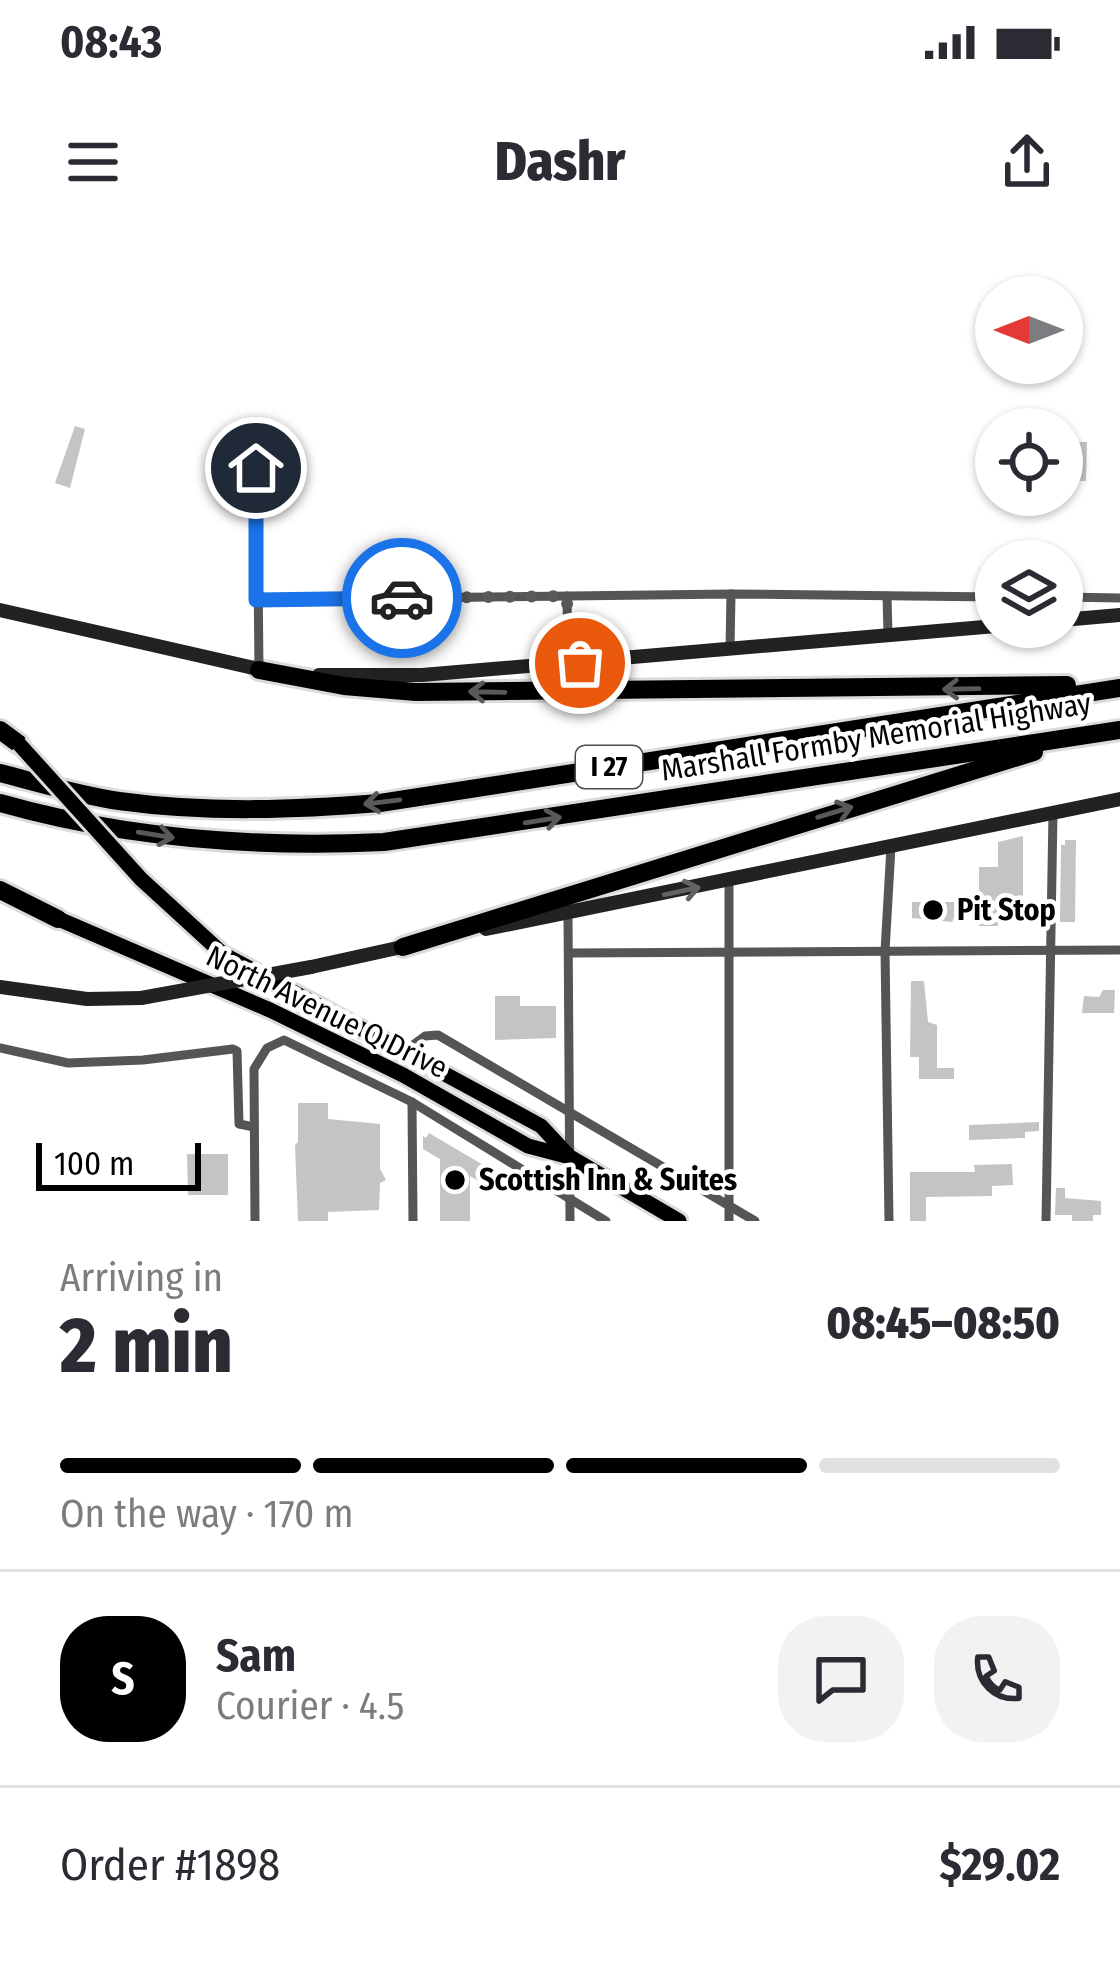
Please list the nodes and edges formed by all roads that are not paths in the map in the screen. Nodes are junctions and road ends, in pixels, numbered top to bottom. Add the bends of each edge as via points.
1 (256, 468) dead end
2 (731, 594) junction
3 (567, 596) junction
4 (887, 596) junction
5 (975, 597) edge
6 (1083, 597) edge
7 (1120, 598) edge
8 (256, 600) junction
9 (0, 610) edge
10 (1120, 615) edge
11 (1083, 618) edge
12 (975, 628) edge
13 (887, 635) junction
14 (730, 651) junction
15 (568, 664) junction
16 (259, 670) junction
17 (1120, 685) edge
18 (0, 726) edge
19 (1120, 730) edge
20 (1090, 734) junction
21 (19, 745) joint
22 (0, 773) edge
23 (1120, 799) edge
24 (0, 803) edge
25 (1053, 813) junction
26 (891, 847) junction
27 (729, 881) junction
28 (0, 892) edge
29 (568, 913) junction
30 (58, 919) joint
31 (403, 947) junction
32 (1049, 950) junction
33 (1120, 950) edge
34 (885, 951) junction
35 (570, 953) junction
36 (729, 953) junction
37 (0, 987) edge
38 (0, 1048) edge
39 (406, 1050) junction
40 (412, 1102) junction
41 (570, 1114) junction
42 (254, 1126) junction
43 (570, 1157) junction
44 (570, 1200) junction
45 (729, 1205) junction
46 (255, 1221) edge
47 (412, 1221) edge
48 (570, 1221) edge
49 (606, 1221) edge
50 (679, 1221) edge
51 (729, 1221) edge
52 (755, 1221) edge
53 (889, 1221) edge
54 (1046, 1221) edge

1 - 8 street
2 - 3 street
2 - 4 street
2 - 14 street
3 - 8 street
3 - 15 street
4 - 5 street
4 - 13 street
6 - 7 street
8 - 16 street
9 - 16 main road
10 - 11 main road
12 - 13 main road
13 - 14 main road
14 - 15 main road
15 - 16 main road via 422,675
17 -> 16 highway via 416,692
17 -> 22 highway, Marshall Formby Memorial Highway / I 27 via 311,809 122,802
18 - 21 highway
19 - 20 highway, Marshall Formby Memorial Highway / I 27
24 -> 20 highway, Marshall Formby Memorial Highway / I 27 via 197,840 384,842
31 -> 20 highway
21 - 39 main road, North Avenue Q Drive, bridge via 141,879 223,954
23 - 25 main road
25 - 26 main road
25 - 32 street
26 - 27 main road
26 - 34 street
29 -> 27 main road
27 - 36 street
28 - 30 highway
29 - 31 main road
29 - 35 street
30 - 43 main road, North Avenue Q Drive via 289,1019 528,1146
31 - 37 main road, bridge via 141,998
32 - 33 street
32 - 34 street
32 - 54 street
34 - 36 street
34 - 53 street
35 - 36 street
35 - 41 street
36 - 45 street
38 - 42 street via 68,1063 233,1049 239,1124
39 - 41 street, North Avenue Q Drive via 438,1035
39 - 43 main road, North Avenue Q Drive via 541,1126
40 - 42 street, North Avenue Q Drive via 274,1041 254,1069
40 - 44 street, North Avenue Q Drive
40 - 47 street
41 - 43 street
41 - 45 street, North Avenue Q Drive
42 - 46 street
43 - 44 street
43 - 50 main road, North Avenue Q Drive
44 - 48 street
44 - 49 street, North Avenue Q Drive
45 - 51 street
45 - 52 street, North Avenue Q Drive

